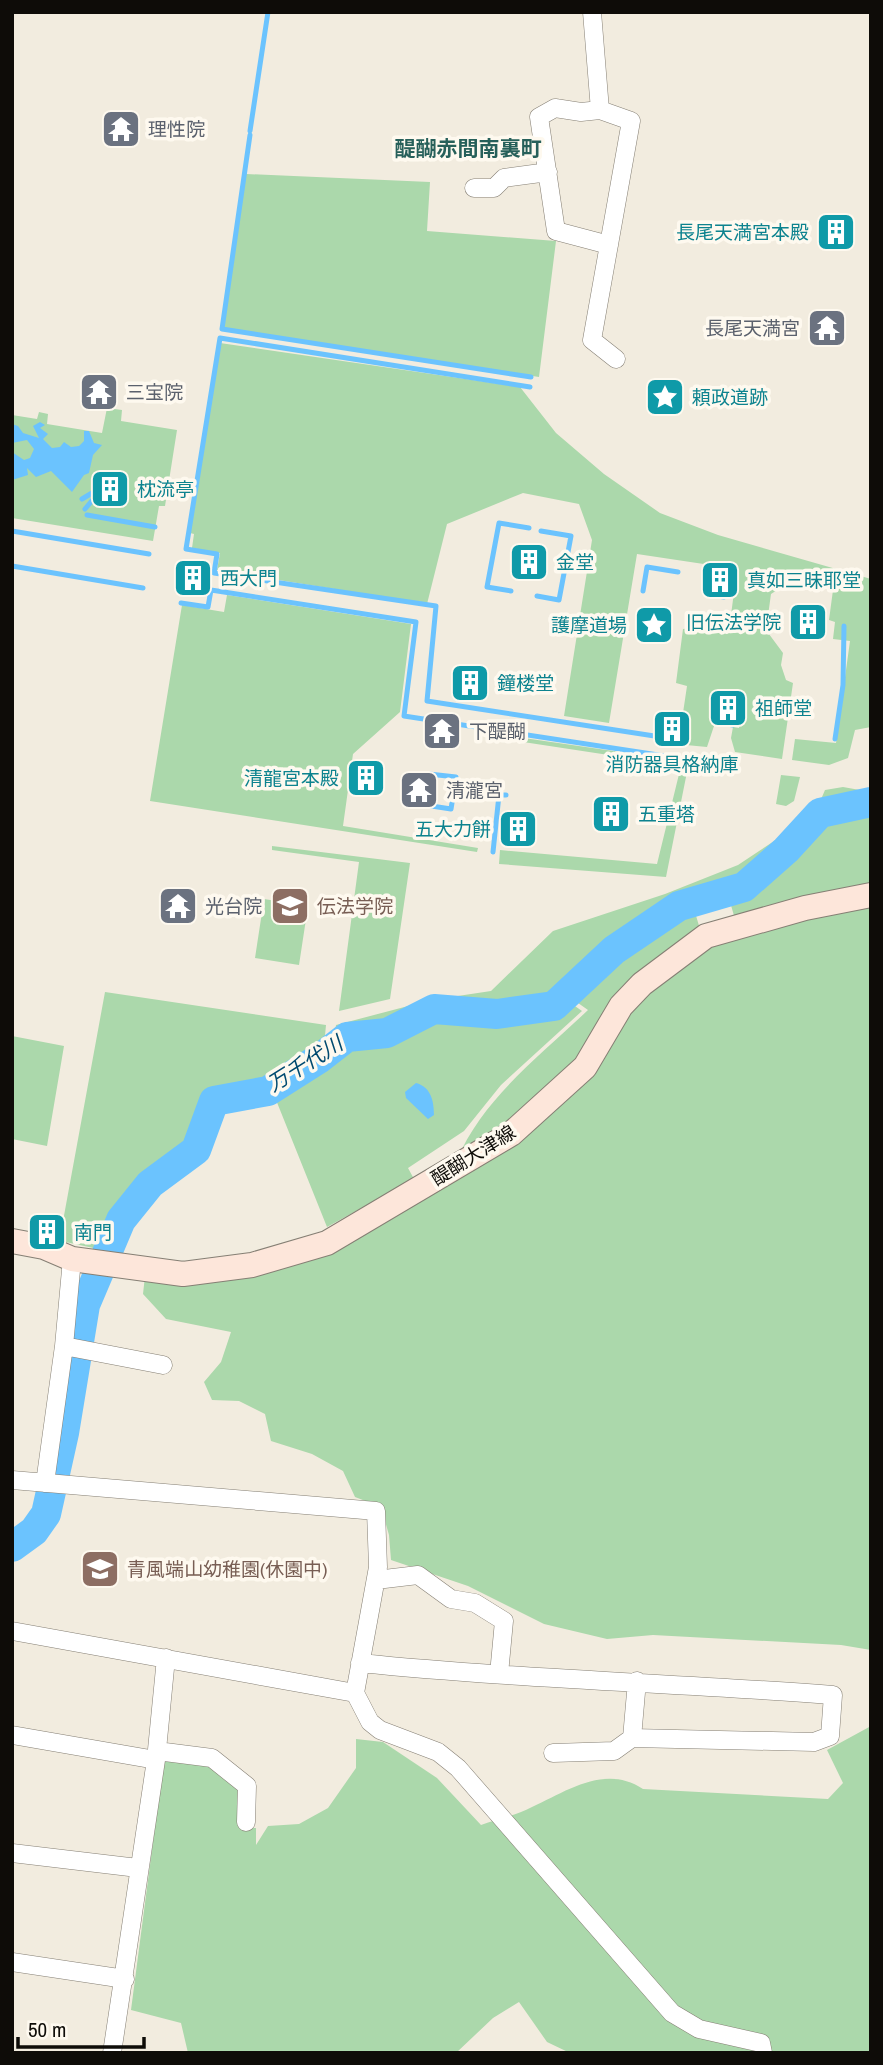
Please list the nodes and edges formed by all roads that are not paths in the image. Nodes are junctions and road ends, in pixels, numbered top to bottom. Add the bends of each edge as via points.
1 (592, 12) edge
2 (600, 110) junction
3 (548, 172) junction
4 (474, 188) dead end
5 (609, 245) junction
6 (616, 359) dead end
7 (871, 895) edge
8 (12, 1241) edge
9 (92, 1262) junction
10 (74, 1348) junction
11 (163, 1366) dead end
12 (12, 1480) edge
13 (51, 1483) junction
14 (376, 1580) junction
15 (12, 1633) edge
16 (166, 1658) junction
17 (360, 1663) junction
18 (499, 1674) junction
19 (638, 1681) junction
20 (355, 1693) junction
21 (12, 1735) edge
22 (632, 1738) junction
23 (553, 1753) dead end
24 (156, 1756) junction
25 (246, 1822) dead end
26 (12, 1853) edge
27 (138, 1868) junction
28 (12, 1962) edge
29 (125, 1979) junction
30 (112, 2053) edge
31 (763, 2053) edge

1 - 2 street
2 - 3 street via 581,113 555,108 539,117
2 - 5 street via 631,121
3 - 4 street via 504,178 494,188
3 - 5 street via 556,231
5 - 6 street via 592,340
7 - 9 main road, 醍醐大津線 via 706,936 642,984 621,1006 584,1067 511,1134 327,1242 252,1265 183,1274
8 - 9 main road, 醍醐大津線
9 - 10 street
10 - 11 street
10 - 13 street
12 - 13 street
13 - 14 street via 376,1511
14 - 17 street
14 - 18 street via 418,1575 451,1599 475,1603 504,1621
15 - 16 street
16 - 20 street
16 - 24 street
17 - 18 street
17 - 20 street
18 - 19 street
19 - 22 street
19 - 22 street via 833,1695 830,1736 814,1742
20 - 31 street via 370,1722 380,1730 438,1752 458,1768 672,2013 699,2029 761,2043
21 - 24 street
22 - 23 street via 614,1751
24 - 25 street via 212,1758 247,1786
24 - 27 street
26 - 27 street
27 - 29 street
28 - 29 street
29 - 30 street

